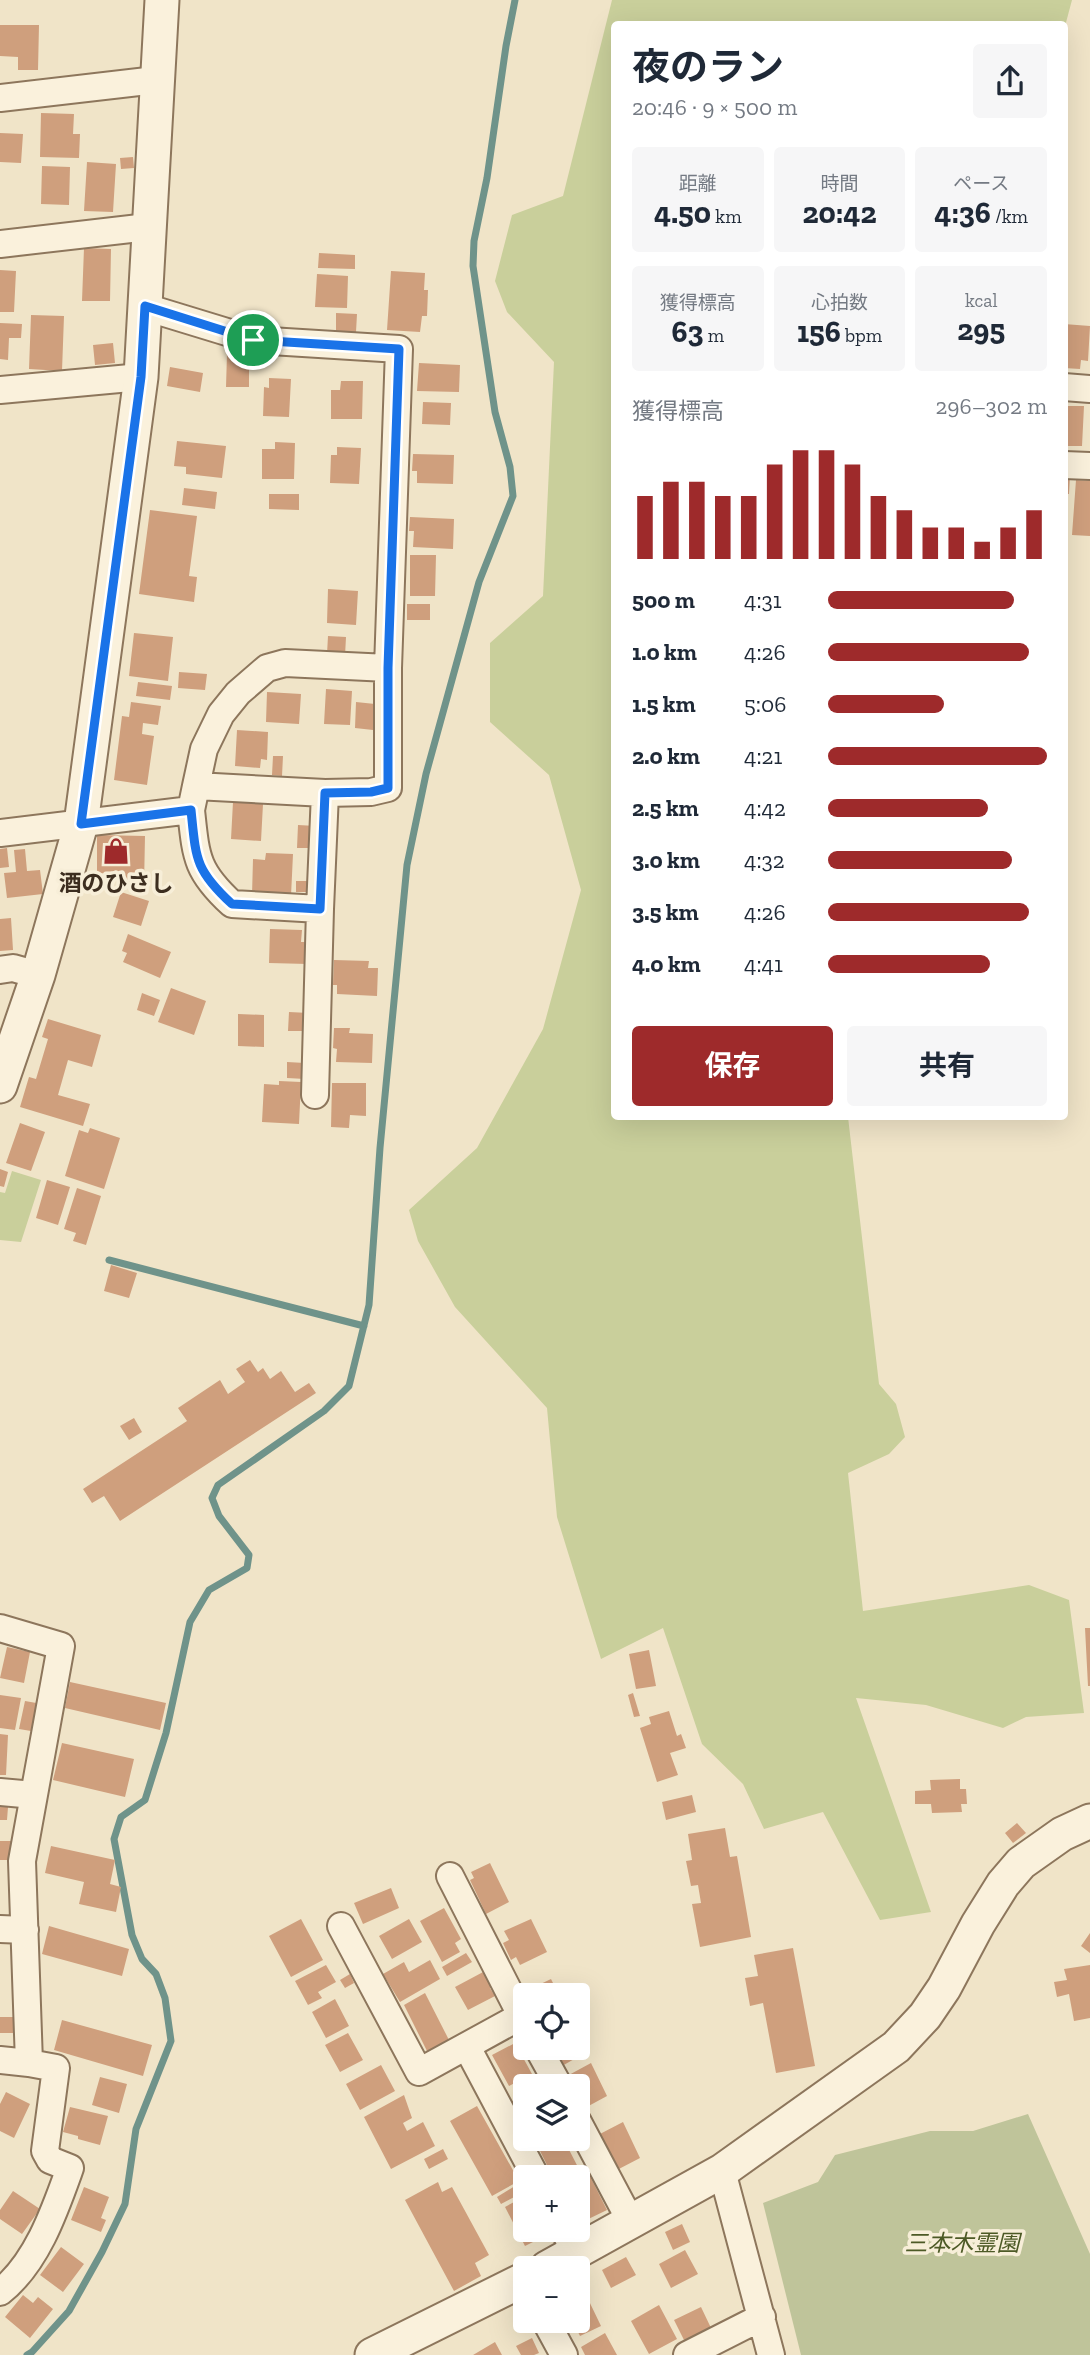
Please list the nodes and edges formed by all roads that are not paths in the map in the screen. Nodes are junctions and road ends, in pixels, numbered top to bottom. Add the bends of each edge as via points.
1 (162, 0) edge
2 (156, 80) junction
3 (0, 98) edge
4 (148, 227) junction
5 (0, 244) edge
6 (145, 306) junction
7 (141, 377) junction
8 (1068, 387) edge
9 (1090, 389) edge
10 (0, 390) edge
11 (1068, 465) edge
12 (1090, 466) edge
13 (388, 668) junction
14 (325, 793) junction
15 (194, 798) junction
16 (81, 824) junction
17 (0, 832) edge
18 (320, 909) junction
19 (0, 970) edge
20 (38, 975) junction
21 (0, 1086) edge
22 (315, 1095) dead end
23 (0, 1628) edge
24 (0, 1792) edge
25 (34, 1795) junction
26 (1090, 1821) edge
27 (450, 1876) dead end
28 (341, 1926) dead end
29 (12, 1929) edge
30 (513, 2000) edge
31 (513, 2025) edge
32 (467, 2047) junction
33 (0, 2060) edge
34 (29, 2063) junction
35 (590, 2145) edge
36 (530, 2165) edge
37 (722, 2171) junction
38 (631, 2222) junction
39 (590, 2235) edge
40 (569, 2242) edge
41 (554, 2256) edge
42 (513, 2286) edge
43 (0, 2292) edge
44 (762, 2317) junction
45 (552, 2333) edge
46 (372, 2355) edge
47 (564, 2355) edge
48 (687, 2355) edge
49 (771, 2355) edge

1 - 2 street
2 - 3 street
2 - 4 street
4 - 5 street
4 - 6 street
6 - 7 street
6 - 13 street via 253,340 399,349
7 - 10 street
7 - 16 street
8 - 9 street
11 - 12 street
13 - 14 street via 388,788
13 - 15 street via 285,663 267,668 221,714 204,749
14 - 15 street
14 - 18 street
15 - 16 street
15 - 18 street via 195,854 206,878 232,904
16 - 17 street
16 - 20 street
18 - 22 street
19 - 20 street via 13,968
20 - 21 street
23 - 25 street via 61,1646
24 - 25 street
25 - 29 street
26 - 37 street via 1021,1863 1003,1884 925,2016 895,2047
27 - 30 street
28 - 32 street via 419,2072
29 - 34 street
31 - 32 street
32 - 36 street
33 - 34 street
34 - 43 street via 56,2068 45,2151 50,2160 70,2168 47,2232
35 - 38 street
37 - 38 street
37 - 44 street
38 - 39 street
40 - 41 street
42 - 46 street
44 - 48 street
44 - 49 street
45 - 47 street

